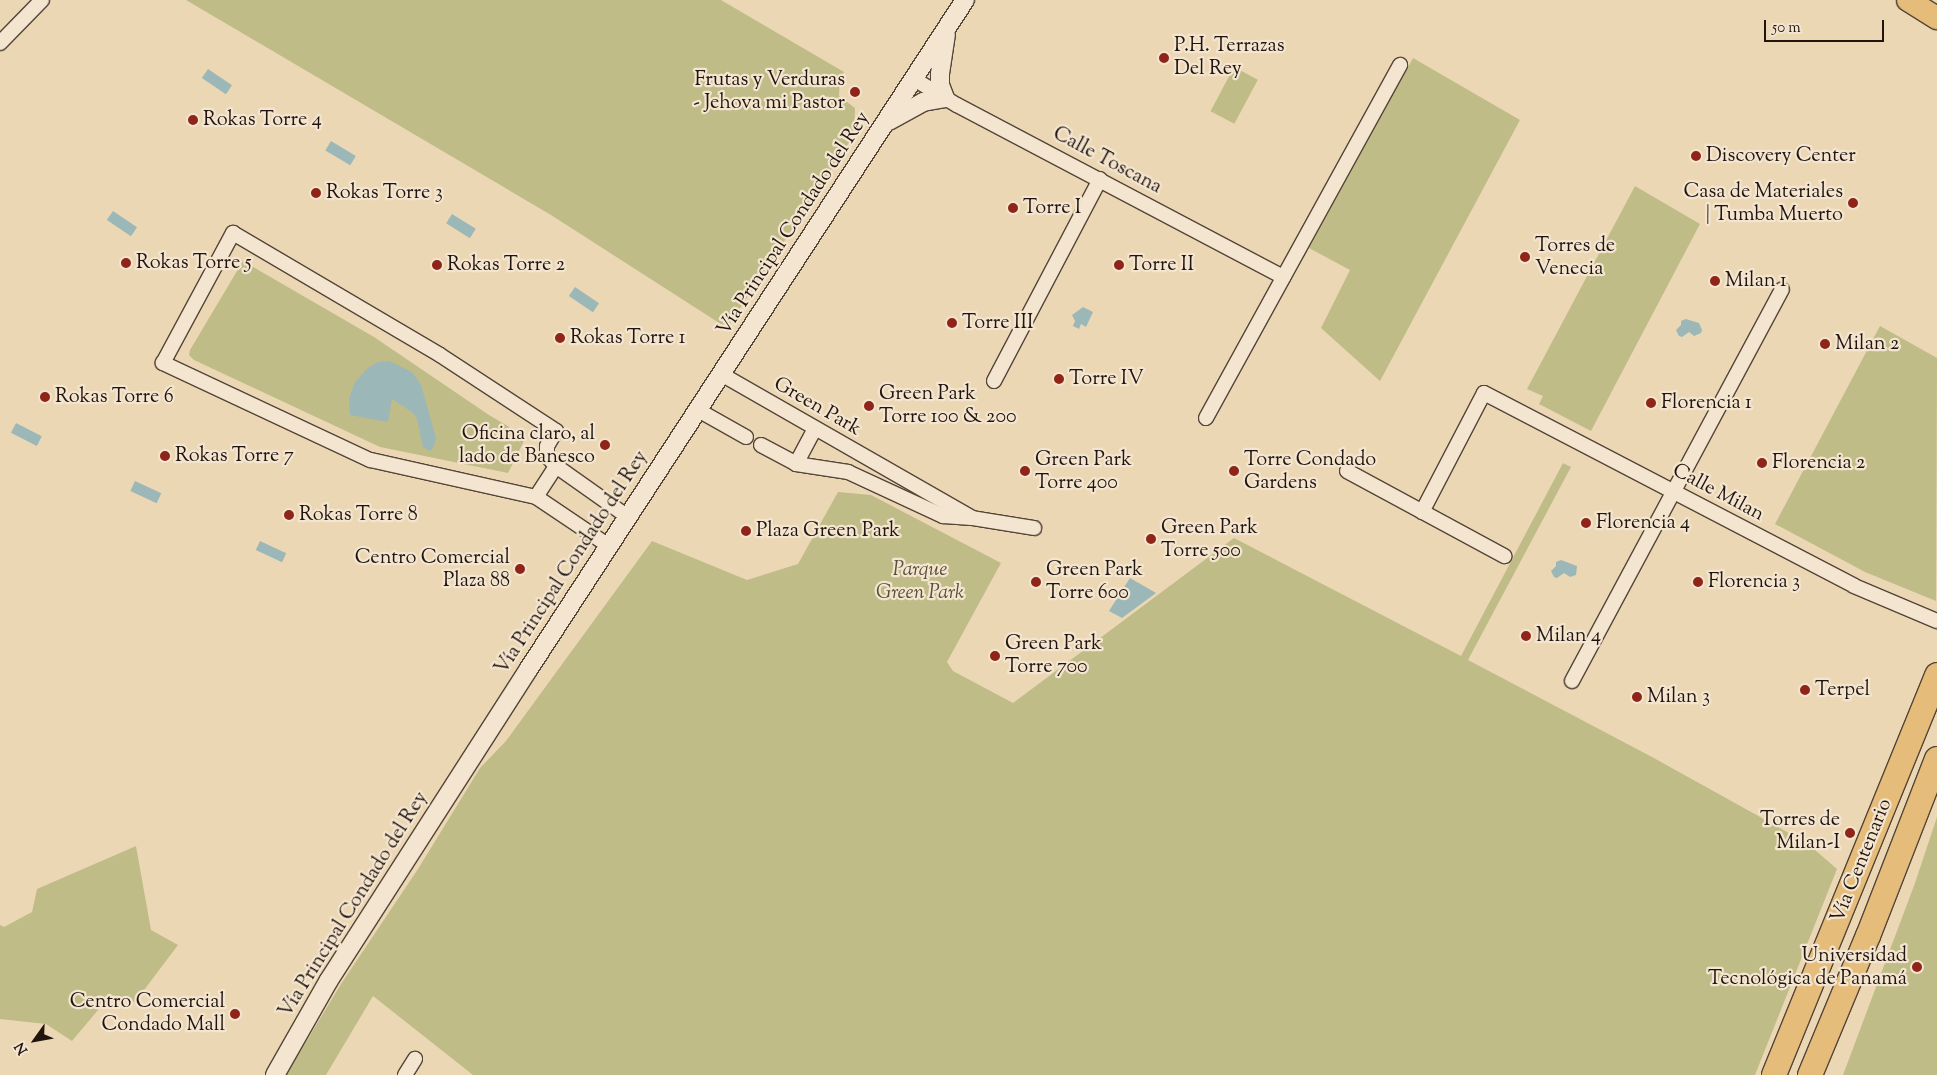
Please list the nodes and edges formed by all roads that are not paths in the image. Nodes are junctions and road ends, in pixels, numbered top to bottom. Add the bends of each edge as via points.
1 (42, 0) edge
2 (965, 0) edge
3 (1908, 0) edge
4 (1937, 18) edge
5 (947, 27) junction
6 (0, 43) edge
7 (1400, 65) dead end
8 (914, 79) junction
9 (945, 98) junction
10 (884, 124) junction
11 (1100, 179) junction
12 (1284, 277) junction
13 (1782, 290) dead end
14 (721, 374) junction
15 (994, 381) dead end
16 (698, 410) junction
17 (1206, 418) dead end
18 (815, 430) junction
19 (746, 437) dead end
20 (761, 445) dead end
21 (796, 464) junction
22 (556, 466) junction
23 (1347, 471) dead end
24 (1674, 492) junction
25 (536, 497) junction
26 (1422, 512) junction
27 (628, 517) junction
28 (972, 518) junction
29 (1034, 528) dead end
30 (609, 546) junction
31 (1504, 556) dead end
32 (1937, 621) edge
33 (1937, 675) edge
34 (1572, 682) dead end
35 (1937, 759) edge
36 (1868, 936) junction
37 (414, 1059) dead end
38 (275, 1075) edge
39 (405, 1075) edge
40 (1774, 1075) edge
41 (1810, 1075) edge
42 (1828, 1075) edge

1 - 6 street
2 - 5 street, Vía Principal Condado del Rey
3 - 4 main road
5 - 8 street, Vía Principal Condado del Rey
5 - 9 street via 940,74
7 - 12 street
8 - 9 street, Calle Toscana
8 - 10 street, Vía Principal Condado del Rey
9 - 10 street via 923,102
9 - 11 street, Calle Toscana
10 - 14 street, Vía Principal Condado del Rey
11 - 12 street, Calle Toscana
11 - 15 street
12 - 17 street
13 - 24 street
14 - 16 street, Vía Principal Condado del Rey
14 - 18 street, Green Park
16 - 19 street
16 - 27 street, Vía Principal Condado del Rey
18 - 21 street
18 - 28 street, Green Park
20 - 21 street, Green Park
21 - 28 street, Green Park via 848,472 943,516
22 - 25 street
22 - 25 street via 547,456 547,446 556,432 440,355 233,233 164,363 370,460
22 - 27 street
23 - 26 street
24 - 26 street, Calle Milan via 1484,393
24 - 32 street, Calle Milan via 1854,586
24 - 34 street
25 - 30 street
26 - 31 street
27 - 30 street, Vía Principal Condado del Rey
28 - 29 street, Green Park
30 - 38 street, Vía Principal Condado del Rey via 329,980
33 - 40 highway, Vía Centenario
35 - 36 highway, Vía Centenario
36 - 41 highway, Vía Centenario
36 - 42 highway
37 - 39 street

